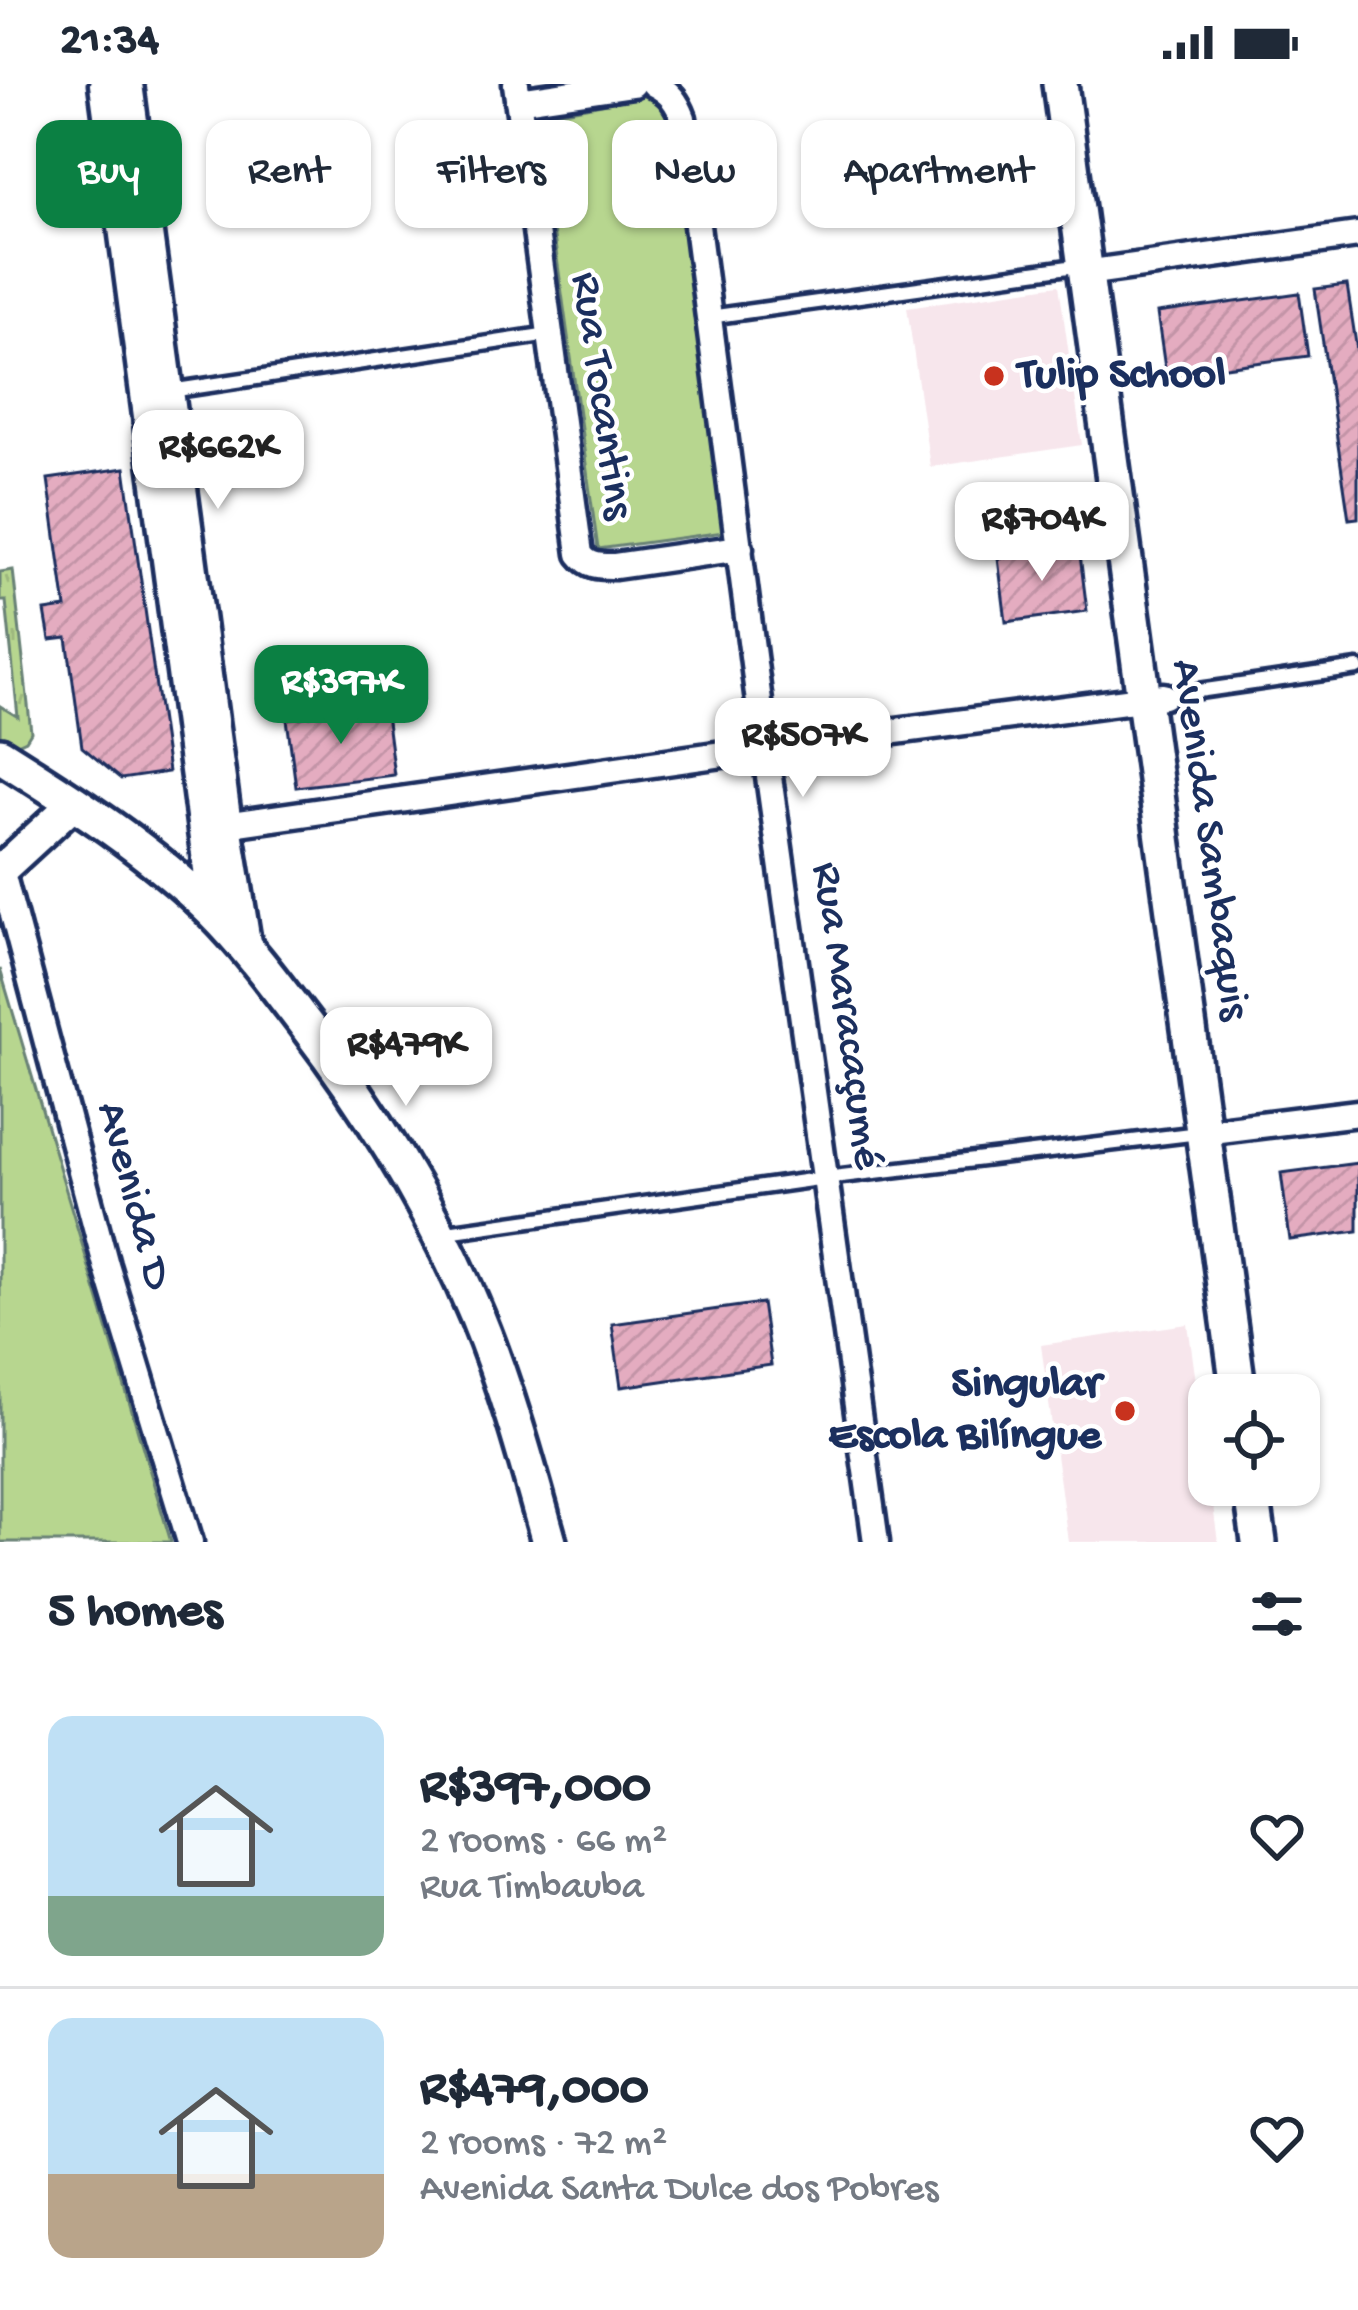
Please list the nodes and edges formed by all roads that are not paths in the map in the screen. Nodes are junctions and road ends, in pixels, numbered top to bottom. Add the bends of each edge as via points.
1 (105, 84) edge
2 (128, 84) edge
3 (633, 84) edge
4 (654, 84) edge
5 (1060, 84) edge
6 (1081, 84) edge
7 (517, 92) edge
8 (1358, 235) edge
9 (1092, 269) junction
10 (709, 317) junction
11 (549, 334) junction
12 (169, 391) junction
13 (740, 548) junction
14 (1358, 668) edge
15 (1154, 697) junction
16 (765, 748) junction
17 (0, 755) edge
18 (75, 802) junction
19 (214, 826) junction
20 (1, 870) edge
21 (215, 914) junction
22 (246, 950) junction
23 (1358, 1113) edge
24 (1213, 1131) junction
25 (825, 1178) junction
26 (439, 1233) junction
27 (1237, 1374) edge
28 (1256, 1374) edge
29 (1254, 1506) edge
30 (1275, 1506) edge
31 (190, 1542) edge
32 (549, 1542) edge
33 (876, 1542) edge
34 (1259, 1542) edge
35 (1280, 1542) edge

1 - 19 street
2 - 12 street
3 - 7 street
4 - 10 street, Rua Maracaçumé via 683,118
5 - 9 main road, Avenida Sambaquis
6 - 9 main road, Avenida Sambaquis
7 - 11 street, Rua Tocantins
8 - 9 street
9 - 10 lane
9 - 15 main road, Avenida Sambaquis
10 - 13 street, Rua Maracaçumé
11 - 12 lane
11 - 13 street, Rua Tocantins via 586,562 616,566
12 - 19 street
13 - 16 street, Rua Maracaçumé
14 - 15 lane
15 - 16 street
15 - 24 main road, Avenida Sambaquis
16 - 19 street
16 - 25 street, Rua Maracaçumé
17 - 18 main road
18 - 20 street
18 - 21 main road
19 - 21 street
19 - 22 street
20 - 31 street, Avenida D
21 - 22 main road
22 - 26 main road via 339,1068
23 - 24 street
24 - 25 lane
24 - 27 main road, Avenida Sambaquis
24 - 28 main road, Avenida Sambaquis
25 - 26 lane
25 - 33 street, Rua Maracaçumé
26 - 32 main road via 508,1399
29 - 34 main road
30 - 35 main road

